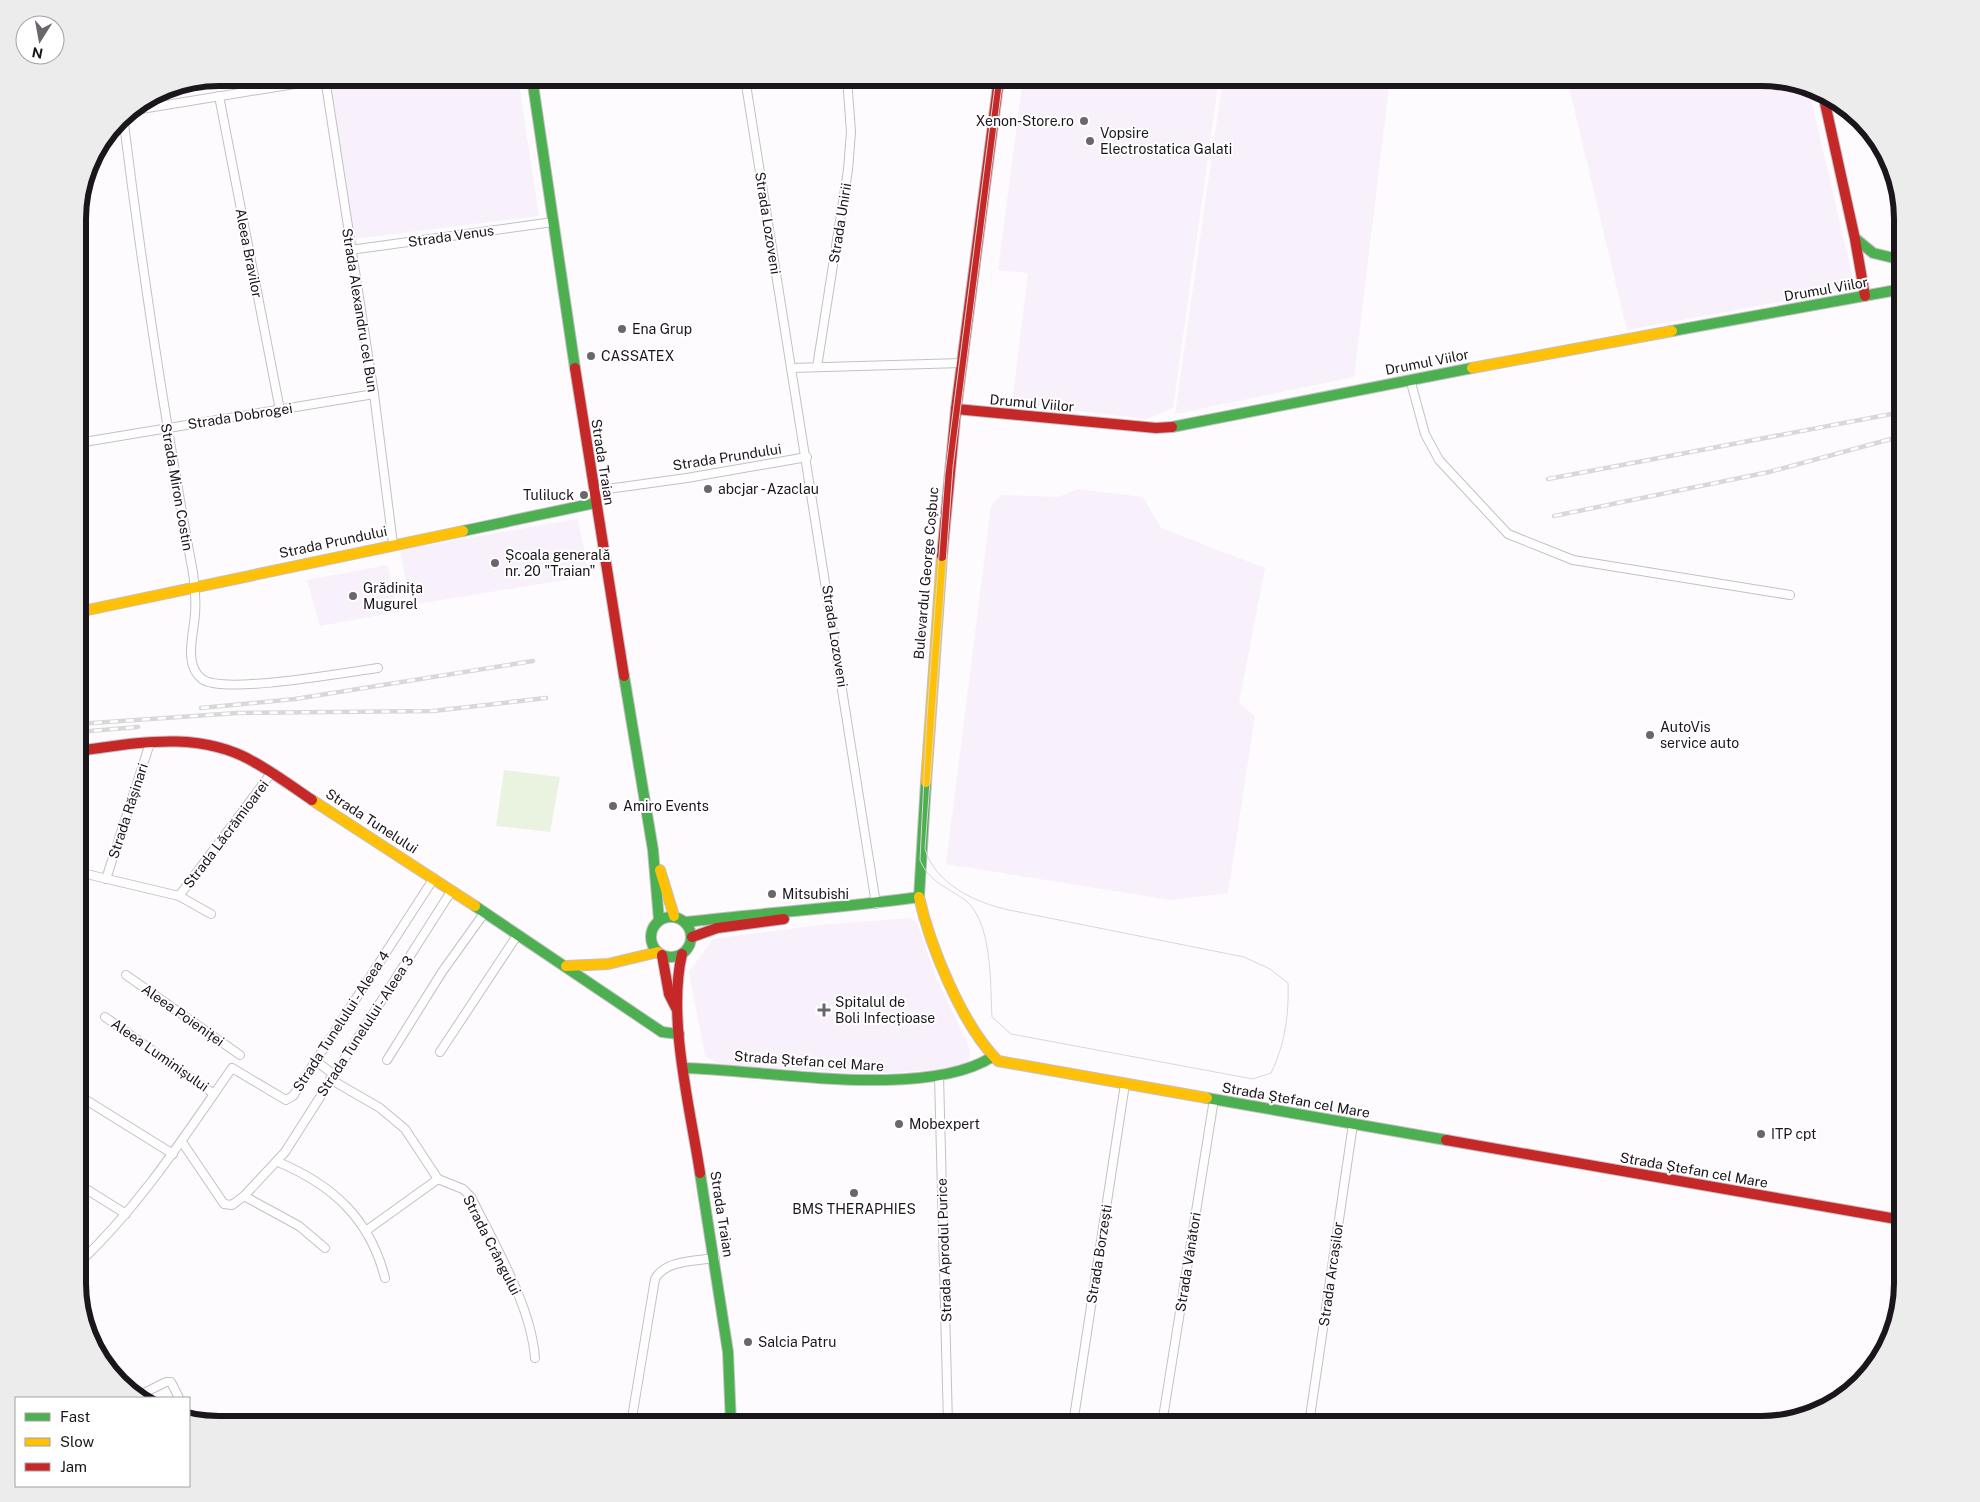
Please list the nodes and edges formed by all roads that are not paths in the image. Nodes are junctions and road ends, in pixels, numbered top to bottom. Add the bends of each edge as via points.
1 (278, 86) edge
2 (326, 86) edge
3 (533, 86) edge
4 (746, 86) edge
5 (848, 86) edge
6 (998, 86) edge
7 (219, 96) junction
8 (1825, 103) edge
9 (146, 108) edge
10 (124, 126) edge
11 (552, 222) junction
12 (1856, 238) junction
13 (350, 250) junction
14 (1894, 258) edge
15 (1894, 291) edge
16 (1865, 296) junction
17 (962, 363) junction
18 (817, 367) junction
19 (791, 368) junction
20 (1410, 379) junction
21 (374, 394) junction
22 (956, 409) junction
23 (280, 410) junction
24 (166, 427) junction
25 (87, 441) edge
26 (807, 457) junction
27 (593, 491) junction
28 (595, 502) junction
29 (393, 544) junction
30 (195, 585) junction
31 (1790, 595) dead end
32 (87, 610) edge
33 (378, 668) dead end
34 (150, 743) junction
35 (87, 750) edge
36 (272, 772) junction
37 (653, 850) junction
38 (87, 874) edge
39 (434, 878) junction
40 (106, 879) junction
41 (452, 890) junction
42 (179, 896) junction
43 (919, 897) junction
44 (876, 904) junction
45 (832, 909) junction
46 (485, 912) junction
47 (211, 914) dead end
48 (674, 916) junction
49 (659, 920) junction
50 (686, 922) junction
51 (518, 934) junction
52 (692, 937) junction
53 (651, 938) junction
54 (660, 954) junction
55 (682, 954) junction
56 (635, 957) junction
57 (566, 966) junction
58 (126, 976) dead end
59 (676, 1010) junction
60 (105, 1017) dead end
61 (679, 1034) junction
62 (440, 1052) dead end
63 (240, 1055) dead end
64 (992, 1057) junction
65 (386, 1060) dead end
66 (316, 1061) junction
67 (685, 1068) junction
68 (332, 1076) junction
69 (939, 1076) junction
70 (1125, 1084) junction
71 (214, 1094) junction
72 (1214, 1099) junction
73 (87, 1101) edge
74 (1353, 1124) junction
75 (182, 1142) junction
76 (173, 1154) junction
77 (278, 1162) junction
78 (438, 1179) junction
79 (87, 1190) edge
80 (244, 1196) junction
81 (126, 1214) junction
82 (1894, 1219) edge
83 (367, 1230) junction
84 (325, 1248) dead end
85 (87, 1256) edge
86 (715, 1258) junction
87 (385, 1278) dead end
88 (534, 1358) dead end
89 (144, 1392) edge
90 (179, 1397) edge
91 (632, 1416) edge
92 (731, 1416) edge
93 (948, 1416) edge
94 (1074, 1416) edge
95 (1163, 1416) edge
96 (1310, 1416) edge

1 - 7 street
2 - 13 street, Strada Alexandru cel Bun
3 - 11 main road, Strada Traian
4 - 19 street, Strada Lozoveni
5 - 18 street, Strada Unirii via 851,132 848,170
6 - 17 main road, Bulevardul George Coșbuc
7 - 9 street
7 - 23 street, Aleea Bravilor
8 - 12 main road
10 - 24 street, Strada Miron Costin
11 - 13 street, Strada Venus
11 - 27 main road, Strada Traian
12 - 14 main road via 1873,253
12 - 16 main road
13 - 21 street, Strada Alexandru cel Bun
15 - 16 main road, Drumul Viilor
16 - 20 main road, Drumul Viilor
17 - 18 street
17 - 22 main road, Bulevardul George Coșbuc
18 - 19 street
19 - 26 street, Strada Lozoveni
20 - 22 main road, Drumul Viilor via 1174,428
20 - 31 street via 1425,434 1438,460 1508,534 1573,560
21 - 23 street, Strada Dobrogei
21 - 29 street, Strada Alexandru cel Bun
22 - 43 main road, Bulevardul George Coșbuc via 929,714
23 - 24 street, Strada Dobrogei
24 - 25 street, Strada Dobrogei
24 - 30 street, Strada Miron Costin
26 - 27 street, Strada Prundului
26 - 44 street, Strada Lozoveni
27 - 28 main road, Strada Traian
28 - 29 main road, Strada Prundului
28 - 37 main road, Strada Traian
29 - 30 main road, Strada Prundului
30 - 32 main road, Strada Prundului
30 - 33 street, Strada Miron Costin via 192,659 202,679 219,685 244,685
34 - 35 main road, Strada Tunelului
34 - 36 main road, Strada Tunelului via 183,741 216,746
34 - 40 street, Strada Rășinari
36 - 39 main road, Strada Tunelului
36 - 42 street, Strada Lăcrămioarei
37 - 48 main road, Strada Traian
37 - 49 main road, Strada Traian
38 - 40 street
39 - 41 main road, Strada Tunelului
39 - 66 street, Strada Tunelului - Aleea 4
40 - 42 street
41 - 46 main road, Strada Tunelului
41 - 68 street, Strada Tunelului - Aleea 3
42 - 47 street
43 - 44 main road
43 - 64 main road, Bulevardul George Coșbuc via 955,993 977,1037
44 - 45 main road
45 - 50 main road via 789,910
45 - 52 main road via 796,918 717,928
46 - 51 main road, Strada Tunelului
46 - 65 street
48 - 49 main road
48 - 50 main road
49 - 53 main road via 652,929
50 - 52 main road
51 - 57 main road, Strada Tunelului
51 - 62 street
52 - 55 main road
53 - 54 main road
53 - 56 main road
54 - 55 main road via 668,957
54 - 56 main road
54 - 59 main road, Strada Traian
55 - 59 main road, Strada Traian
56 - 57 main road via 594,966
57 - 61 main road, Strada Tunelului via 662,1032
58 - 63 street, Aleea Poieniței
59 - 61 main road, Strada Traian
60 - 71 street, Aleea Luminișului
61 - 67 main road, Strada Traian
64 - 69 main road, Strada Ștefan cel Mare via 973,1069
64 - 70 main road, Strada Ștefan cel Mare via 1010,1064
66 - 68 street
66 - 71 street, Strada Tunelului - Aleea 4 via 290,1099 286,1100 232,1068
67 - 69 main road, Strada Ștefan cel Mare via 860,1081
67 - 86 main road, Strada Traian
68 - 77 street, Strada Tunelului - Aleea 3
68 - 78 street via 405,1129
69 - 93 street, Strada Aprodul Purice
70 - 72 main road, Strada Ștefan cel Mare
70 - 94 street, Strada Borzești
71 - 75 street, Strada Tunelului - Aleea 4
72 - 74 main road, Strada Ștefan cel Mare
72 - 95 street, Strada Vânători
73 - 76 street
74 - 82 main road, Strada Ștefan cel Mare
74 - 96 street, Strada Arcașilor
75 - 76 street, Strada Tunelului - Aleea 4
75 - 80 street via 224,1204 232,1205
76 - 81 street, Strada Tunelului - Aleea 4
77 - 80 street, Strada Tunelului - Aleea 3
77 - 83 street via 329,1191
78 - 83 street
78 - 88 street, Strada Crângului via 463,1189 471,1197 522,1304 534,1346
79 - 81 street
80 - 84 street via 299,1226
81 - 85 street, Strada Tunelului - Aleea 4
83 - 87 street via 380,1257
86 - 91 street via 665,1268 655,1279
86 - 92 main road, Strada Traian via 728,1352
89 - 90 street via 171,1382

